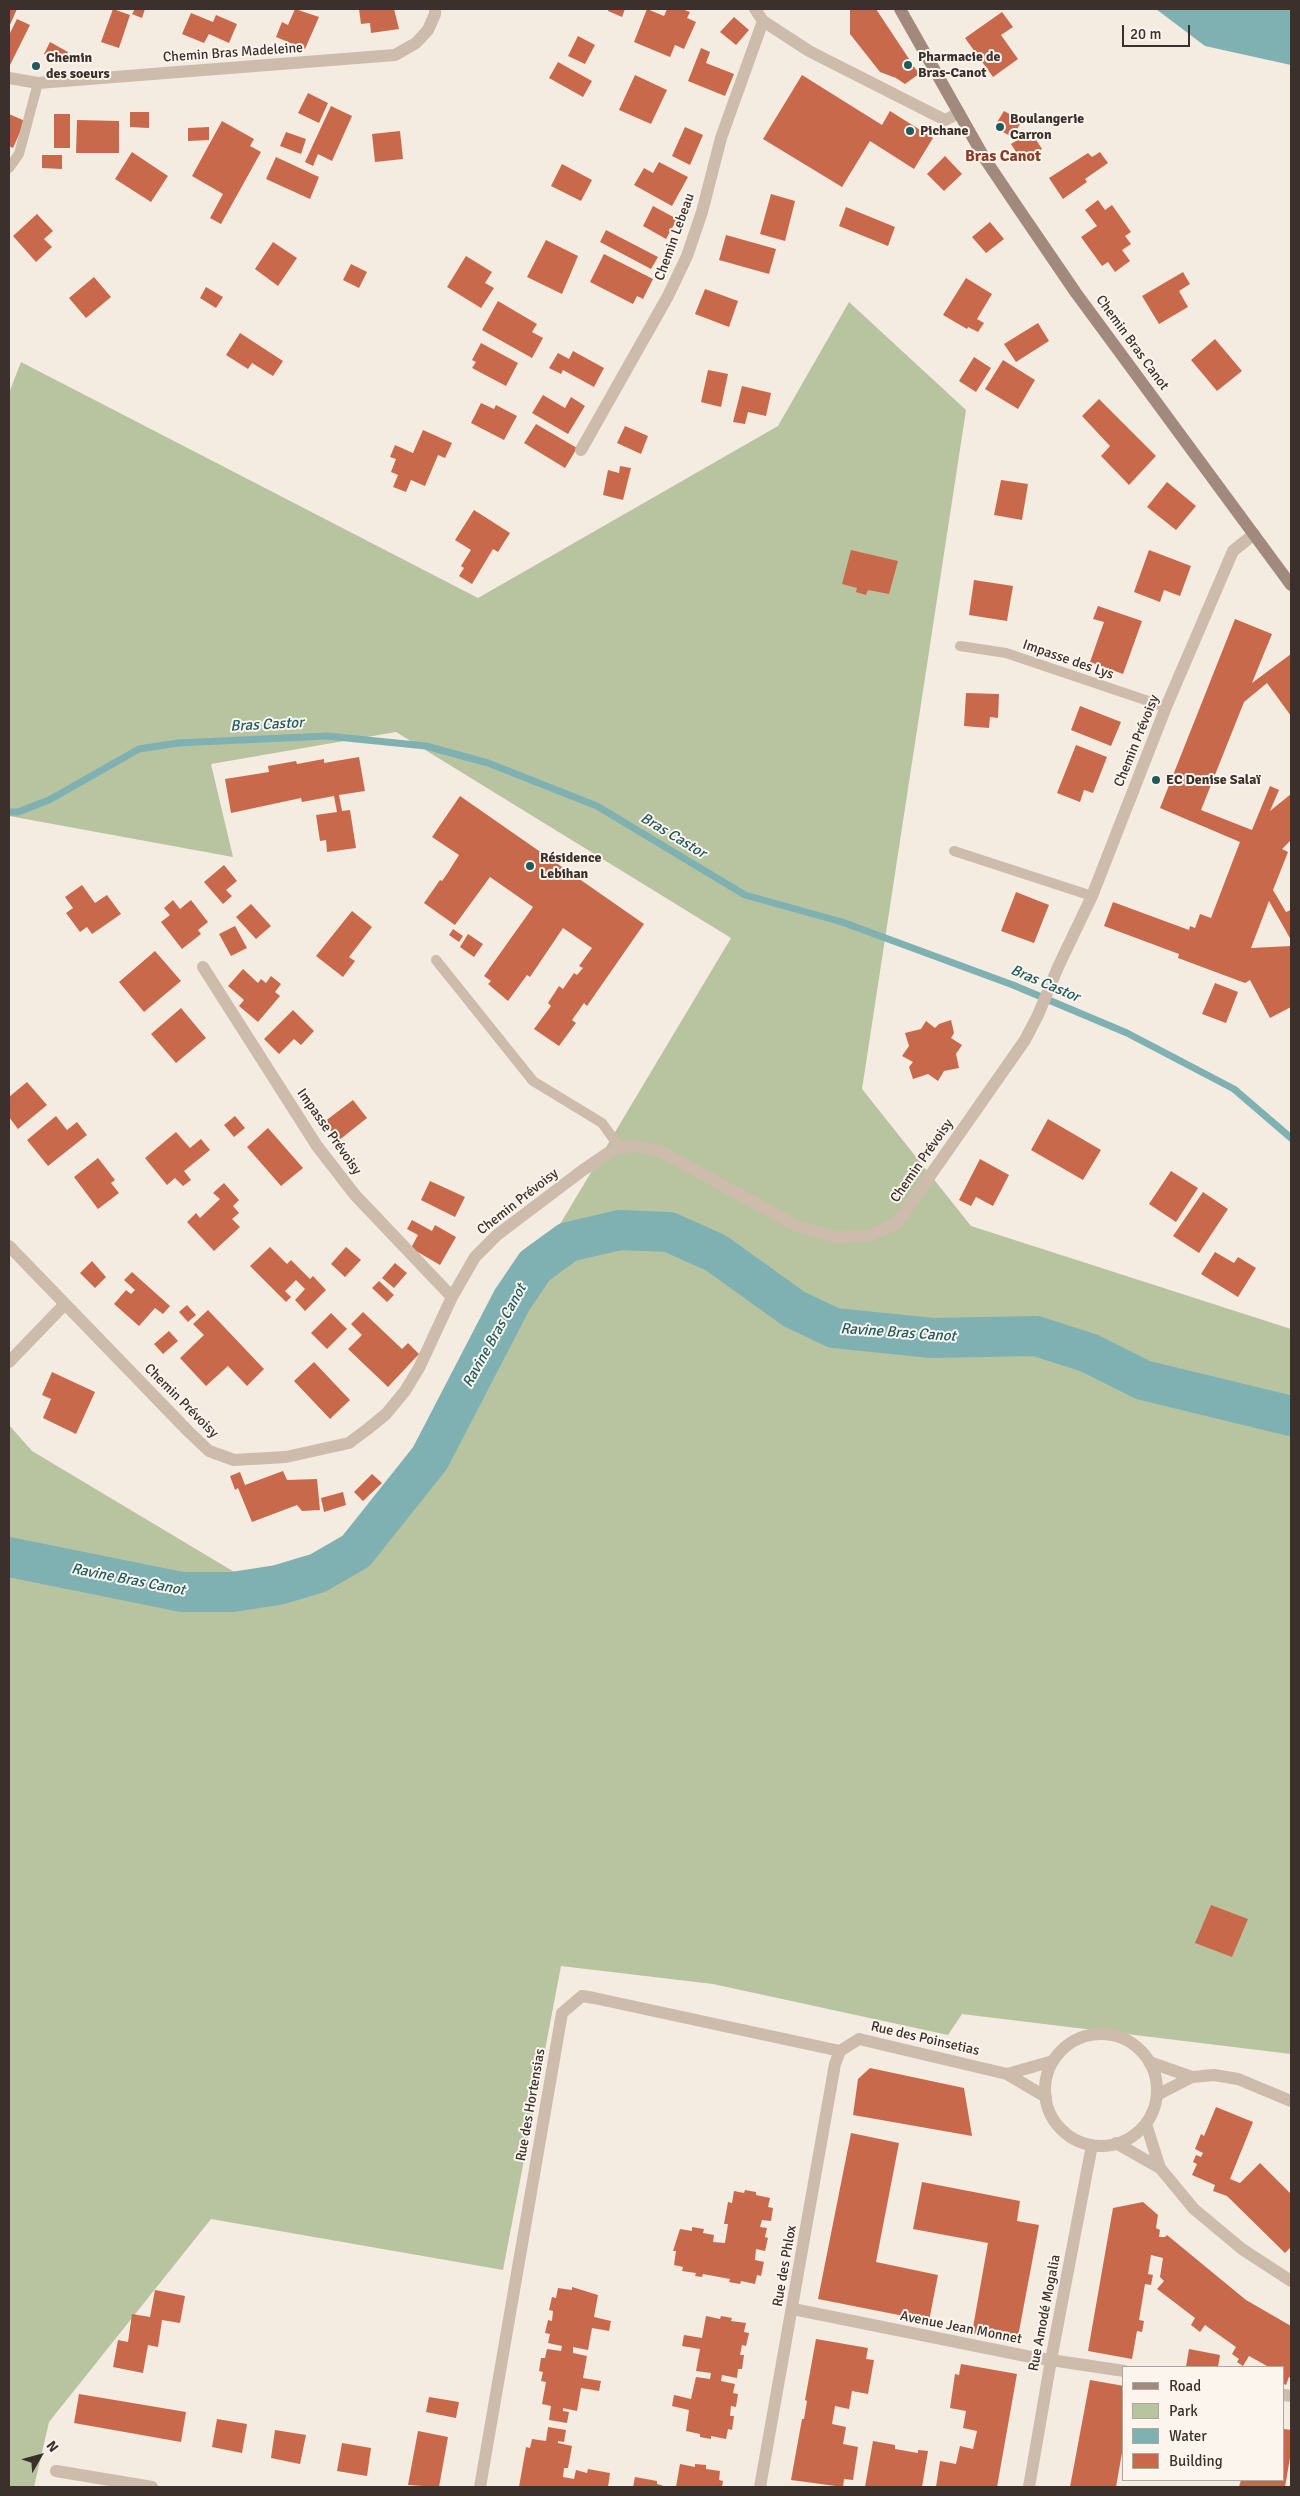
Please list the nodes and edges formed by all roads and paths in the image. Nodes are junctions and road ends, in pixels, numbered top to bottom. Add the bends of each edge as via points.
1 (435, 9) edge
2 (755, 9) edge
3 (900, 9) edge
4 (764, 20) junction
5 (9, 78) edge
6 (38, 83) junction
7 (959, 113) junction
8 (9, 168) edge
9 (581, 450) dead end
10 (1254, 534) junction
11 (1291, 585) edge
12 (960, 646) dead end
13 (1166, 707) junction
14 (954, 851) dead end
15 (1092, 896) junction
16 (436, 960) dead end
17 (203, 967) dead end
18 (620, 1148) junction
19 (9, 1246) edge
20 (452, 1297) junction
21 (64, 1304) junction
22 (9, 1362) edge
23 (840, 2051) junction
24 (1053, 2061) junction
25 (1149, 2062) junction
26 (1007, 2074) junction
27 (1192, 2077) junction
28 (1157, 2095) junction
29 (1046, 2097) junction
30 (1291, 2101) edge
31 (1146, 2124) junction
32 (1116, 2143) junction
33 (1092, 2145) junction
34 (1160, 2168) junction
35 (1291, 2281) edge
36 (793, 2309) junction
37 (1050, 2360) junction
38 (1122, 2371) edge
39 (56, 2471) dead end
40 (120, 2484) edge
41 (152, 2487) edge
42 (480, 2487) edge
43 (760, 2487) edge
44 (1029, 2487) edge

1 - 6 street, Chemin Bras Madeleine via 428,30 416,43 395,55
2 - 4 street
3 - 7 street, Chemin Bras Canot
4 - 7 street via 809,51 945,120
4 - 9 street, Chemin Lebeau via 721,138 702,212 686,256 668,296
5 - 6 street, Chemin Bras Madeleine
6 - 8 lane via 19,154
7 - 10 street, Chemin Bras Canot via 985,159 1076,293
10 - 11 street, Chemin Bras Canot
10 - 13 street, Chemin Prévoisy via 1233,551
12 - 13 lane, Impasse des Lys via 1006,653
13 - 15 street, Chemin Prévoisy
14 - 15 lane
15 - 18 street, Chemin Prévoisy via 1025,1040 897,1223 869,1236 835,1237 797,1226 660,1151 634,1146
16 - 18 lane via 533,1080 602,1123
17 - 20 street, Impasse Prévoisy via 317,1146 355,1196
18 - 20 street, Chemin Prévoisy via 583,1170 497,1235 475,1257
19 - 21 street, Chemin Prévoisy
20 - 21 street, Chemin Prévoisy via 419,1368 404,1391 386,1414 349,1443 286,1458 234,1460 209,1451
21 - 22 street
23 - 26 street, Rue des Poinsetias via 858,2039
23 - 36 street, Rue des Phlox
23 - 42 street, Rue des Hortensias via 582,1996 562,2013
24 - 25 street via 1074,2041 1101,2034 1129,2042
24 - 26 street, Rue des Poinsetias
24 - 29 street via 1048,2072
25 - 27 street
25 - 28 street via 1157,2083
26 - 29 street, Rue des Poinsetias
27 - 28 street
27 - 30 street via 1214,2075 1238,2079
28 - 31 street
29 - 33 street via 1049,2111 1066,2134
31 - 32 street via 1136,2134
31 - 34 street
32 - 33 street
32 - 34 street
33 - 37 street, Rue Amodé Mogalia
34 - 35 street via 1194,2209 1242,2249
36 - 37 street, Avenue Jean Monnet
36 - 43 street, Rue des Phlox
37 - 38 street, Avenue Jean Monnet
37 - 44 street, Rue Amodé Mogalia
39 - 40 street
40 - 41 street

